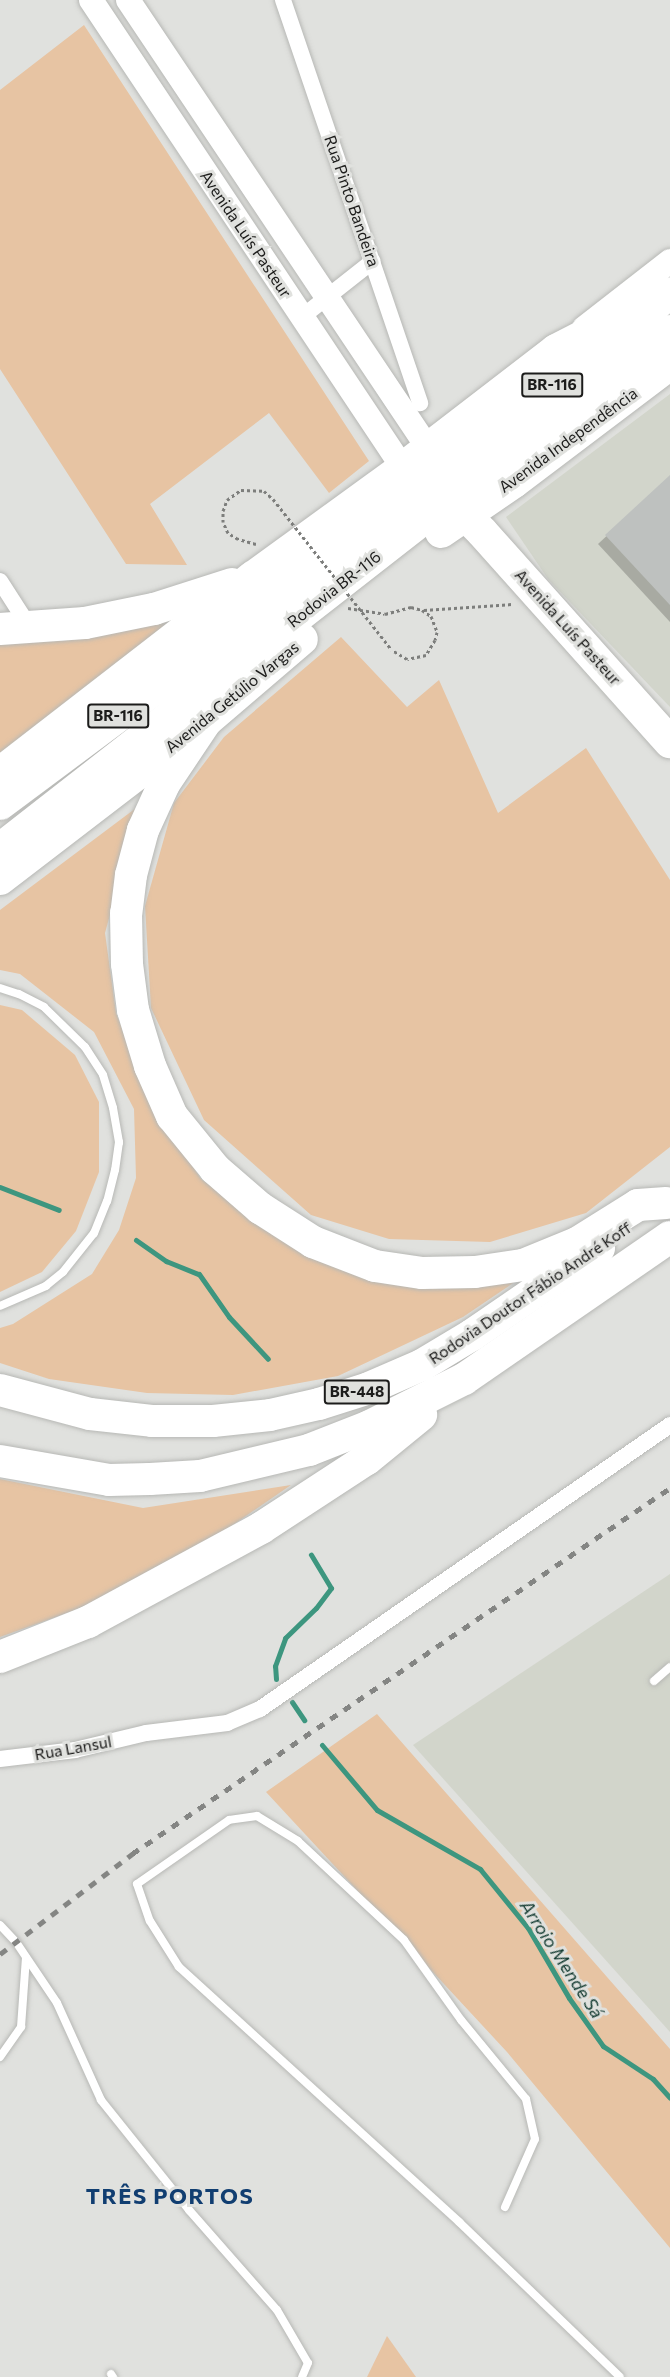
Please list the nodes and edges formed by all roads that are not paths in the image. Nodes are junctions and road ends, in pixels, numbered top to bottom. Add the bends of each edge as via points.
1 (128, 0) edge
2 (283, 0) edge
3 (94, 1) edge
4 (373, 261) junction
5 (670, 261) edge
6 (670, 293) edge
7 (326, 299) junction
8 (302, 318) junction
9 (670, 331) edge
10 (556, 350) junction
11 (669, 365) edge
12 (420, 403) dead end
13 (428, 448) junction
14 (403, 468) junction
15 (464, 514) junction
16 (253, 577) junction
17 (0, 581) edge
18 (15, 628) edge
19 (206, 721) junction
20 (670, 742) edge
21 (0, 773) edge
22 (0, 804) edge
23 (0, 849) edge
24 (0, 879) edge
25 (0, 988) edge
26 (668, 1201) edge
27 (670, 1237) edge
28 (0, 1306) edge
29 (464, 1379) junction
30 (0, 1390) edge
31 (670, 1425) edge
32 (0, 1461) edge
33 (0, 1658) edge
34 (670, 1667) edge
35 (654, 1681) dead end
36 (0, 1759) edge
37 (0, 1925) edge
38 (26, 1958) junction
39 (0, 2057) edge
40 (505, 2206) dead end
41 (302, 2377) edge
42 (620, 2377) edge

1 - 7 main road, Avenida Luís Pasteur
2 - 4 street, Rua Pinto Bandeira
3 - 8 main road, Avenida Luís Pasteur
4 - 7 street
4 - 12 street, Rua Pinto Bandeira
5 - 10 main road
6 - 10 highway, BR-116
6 - 22 highway, Rodovia BR-116 / BR-116 via 358,537
7 - 8 street
7 - 13 main road, Avenida Luís Pasteur
8 - 14 main road, Avenida Luís Pasteur
9 - 23 highway, Rodovia BR-116 / BR-116
10 - 13 highway
11 - 15 highway, Avenida Independência via 514,482
13 - 14 highway
14 - 16 highway
15 - 19 highway, Avenida Getúlio Vargas via 340,606
15 - 20 highway, Avenida Luís Pasteur
16 - 18 highway via 154,609 85,623
16 - 21 highway
17 - 18 street
19 - 24 highway, Avenida Getúlio Vargas
19 - 26 highway via 164,784 143,830 126,913 127,964 133,1010 150,1066 172,1116 215,1169 260,1208 313,1242 375,1266 422,1273 475,1272 523,1265 577,1243 638,1205
25 - 28 lane via 44,1007 85,1047 103,1075 119,1142 107,1201 89,1240 46,1286
26 - 30 highway, Rodovia Doutor Fábio André Koff / BR-448 via 422,1365 319,1404 213,1421 152,1421 90,1414
27 - 29 highway, Rodovia Doutor Fábio André Koff / BR-448
29 - 32 highway, Rodovia Doutor Fábio André Koff / BR-448 via 370,1426 309,1450 200,1476 109,1480
29 - 33 highway, BR-448 via 367,1459 261,1528 88,1622
31 - 36 street, Rua Lansul via 260,1709 227,1723
34 - 35 lane
37 - 38 lane
38 - 39 lane via 21,2027
38 - 41 lane via 57,2003 101,2100 189,2210 277,2310 308,2362
40 - 42 lane via 535,2139 526,2099 461,2020 404,1940 298,1841 257,1816 229,1820 137,1884 150,1921 179,1967 459,2222

